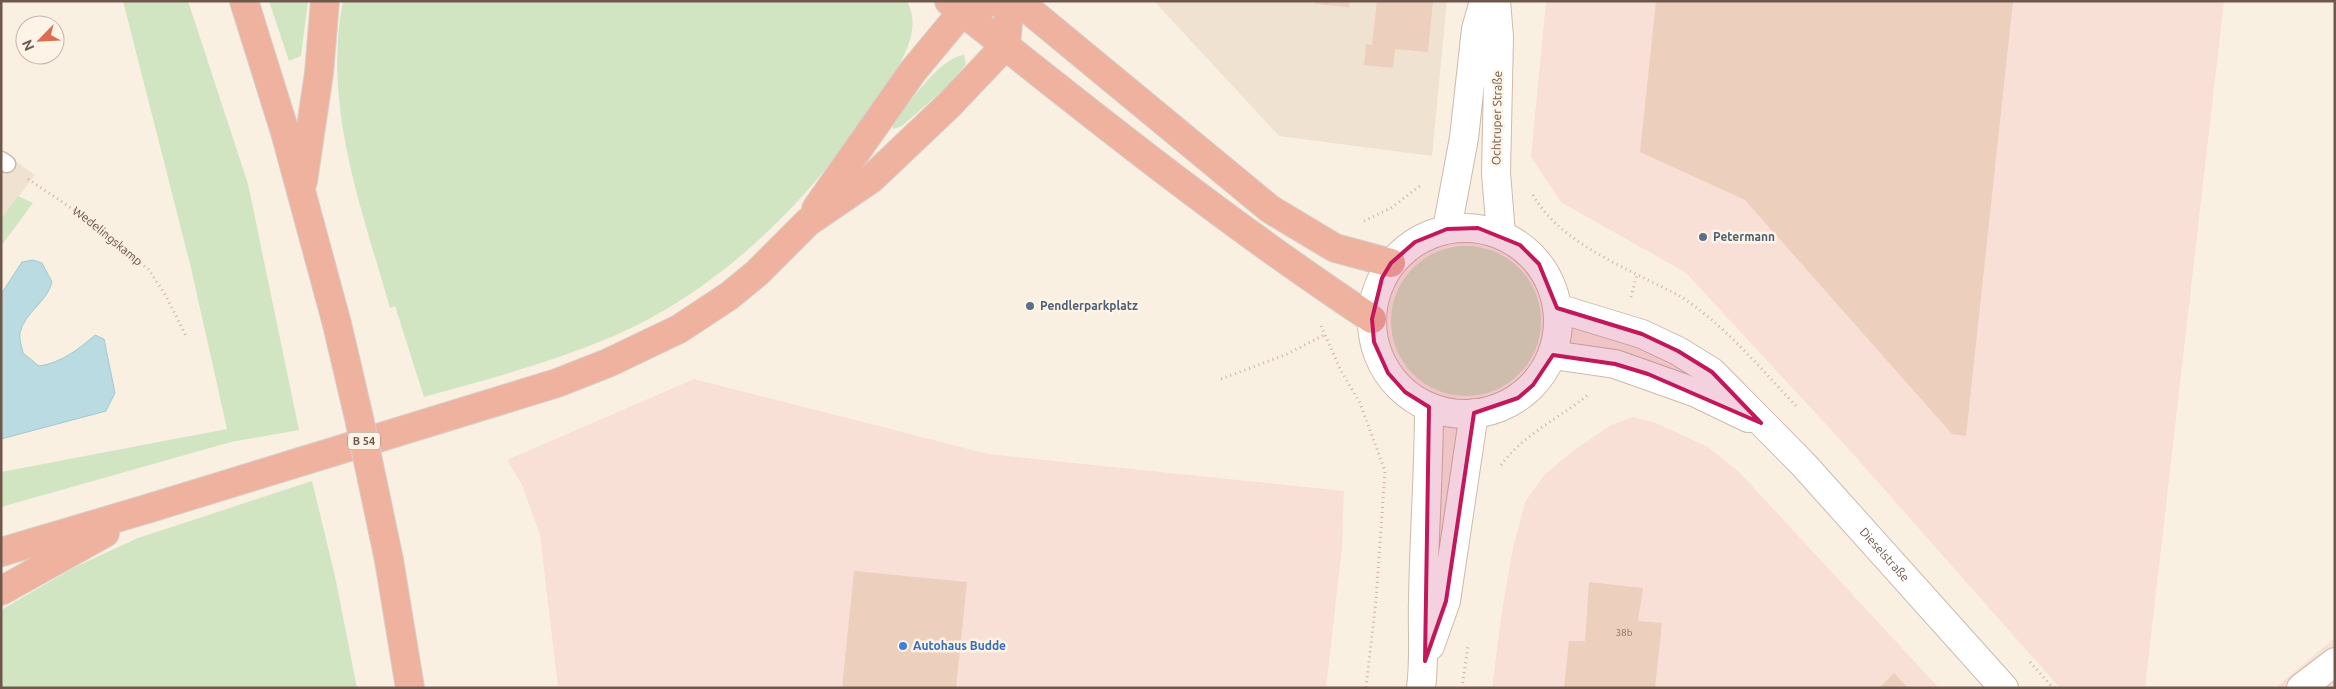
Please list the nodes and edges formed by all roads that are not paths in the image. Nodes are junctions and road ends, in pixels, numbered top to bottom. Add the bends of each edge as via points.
1 (244, 1) edge
2 (325, 1) edge
3 (993, 1) edge
4 (1010, 1) edge
5 (1018, 1) edge
6 (1484, 1) edge
7 (1496, 1) edge
8 (956, 6) edge
9 (1006, 46) junction
10 (301, 192) junction
11 (808, 222) junction
12 (1448, 229) junction
13 (1501, 234) junction
14 (1391, 264) junction
15 (1557, 308) junction
16 (1372, 320) junction
17 (1553, 355) junction
18 (1429, 407) junction
19 (1474, 413) junction
20 (1761, 423) junction
21 (150, 508) junction
22 (1, 552) edge
23 (1, 591) edge
24 (1425, 661) junction
25 (2335, 662) edge
26 (410, 688) edge
27 (1421, 688) edge
28 (2004, 688) edge
29 (2301, 688) edge

1 - 10 highway, B 54
2 - 10 highway via 319,73
3 - 8 highway
4 - 9 highway
5 - 14 highway via 1270,209 1335,248
6 - 12 main road via 1476,29 1459,171
7 - 13 main road, Ochtruper Straße via 1499,37 1496,173
8 - 9 highway
8 - 11 highway
9 - 11 highway via 871,179
9 - 16 highway via 1180,182
10 - 26 highway, B 54, bridge via 360,418 389,560
11 - 21 highway via 729,296 679,329 608,363 558,383
12 - 13 main road via 1478,228
12 - 14 main road via 1415,242
13 - 15 main road via 1520,245 1539,264 1555,296
14 - 16 main road via 1376,292
15 - 17 main road via 1560,327
15 - 20 main road, Dieselstraße via 1642,334 1678,351 1712,372
16 - 18 main road via 1374,342 1388,373 1405,392
17 - 19 main road via 1533,385 1518,398 1488,411
17 - 20 main road, Dieselstraße via 1615,364 1694,392
18 - 19 main road via 1457,414
18 - 24 main road via 1423,602
19 - 24 main road via 1446,601
20 - 28 main road, Dieselstraße via 1803,464
21 - 22 highway
21 - 23 highway
24 - 27 main road
25 - 29 main road

